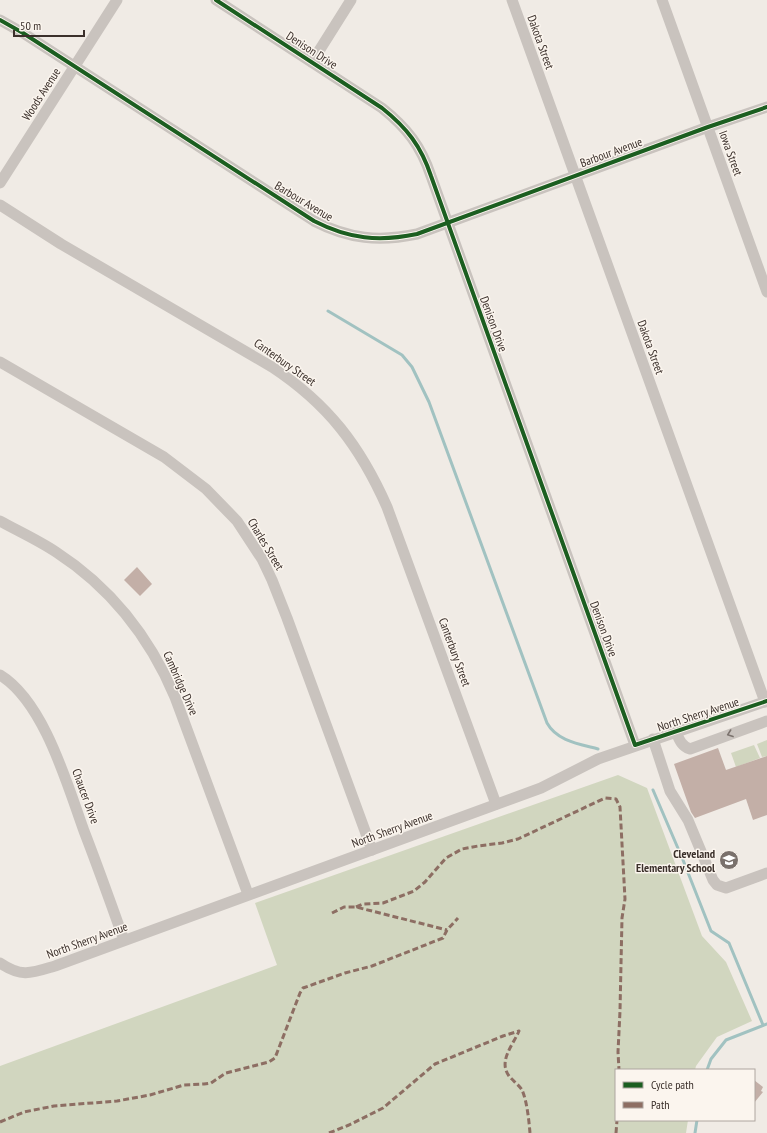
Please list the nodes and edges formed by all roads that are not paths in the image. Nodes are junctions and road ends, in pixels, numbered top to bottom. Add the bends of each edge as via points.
1 (117, 0) edge
2 (216, 0) edge
3 (351, 0) edge
4 (512, 0) edge
5 (662, 0) edge
6 (0, 20) edge
7 (312, 62) junction
8 (74, 67) junction
9 (767, 107) edge
10 (708, 127) junction
11 (575, 176) junction
12 (0, 183) edge
13 (0, 205) edge
14 (447, 222) junction
15 (767, 292) edge
16 (0, 362) edge
17 (0, 521) edge
18 (0, 676) edge
19 (766, 702) edge
20 (767, 721) edge
21 (676, 732) junction
22 (653, 739) junction
23 (635, 745) junction
24 (496, 804) junction
25 (372, 850) junction
26 (767, 873) edge
27 (248, 894) junction
28 (124, 940) junction
29 (0, 964) edge

1 - 8 street, Woods Avenue
2 - 7 street, Denison Drive
3 - 7 street
4 - 11 street, Dakota Street
5 - 10 street, Iowa Street
6 - 8 street, Barbour Avenue
7 - 14 street, Denison Drive via 382,108 408,132 426,161
8 - 12 street, Woods Avenue
8 - 14 street, Barbour Avenue via 326,228 350,235 386,239 417,234
9 - 10 street, Barbour Avenue
10 - 11 street, Barbour Avenue
10 - 15 street, Iowa Street
11 - 14 street, Barbour Avenue
11 - 19 street, Dakota Street
13 - 24 street, Canterbury Street via 61,244 292,380 325,409 341,428 368,467 387,507
14 - 23 street, Denison Drive
16 - 25 street, Charles Street via 164,457 206,489 237,521 262,559 288,618
17 - 27 street, Cambridge Drive via 55,551 88,575 120,608 154,654 166,674
18 - 28 street, Chaucer Drive via 21,693 45,731 65,778
19 - 21 street, North Sherry Avenue
20 -> 21 street via 690,749 682,744
21 - 22 street, North Sherry Avenue
22 - 23 street, North Sherry Avenue
22 - 26 street via 670,791 688,820 717,885 726,888
23 - 24 street, North Sherry Avenue via 589,762 541,788
24 - 25 street, North Sherry Avenue
25 - 27 street, North Sherry Avenue
27 - 28 street, North Sherry Avenue
28 - 29 street, North Sherry Avenue via 41,970 15,972

